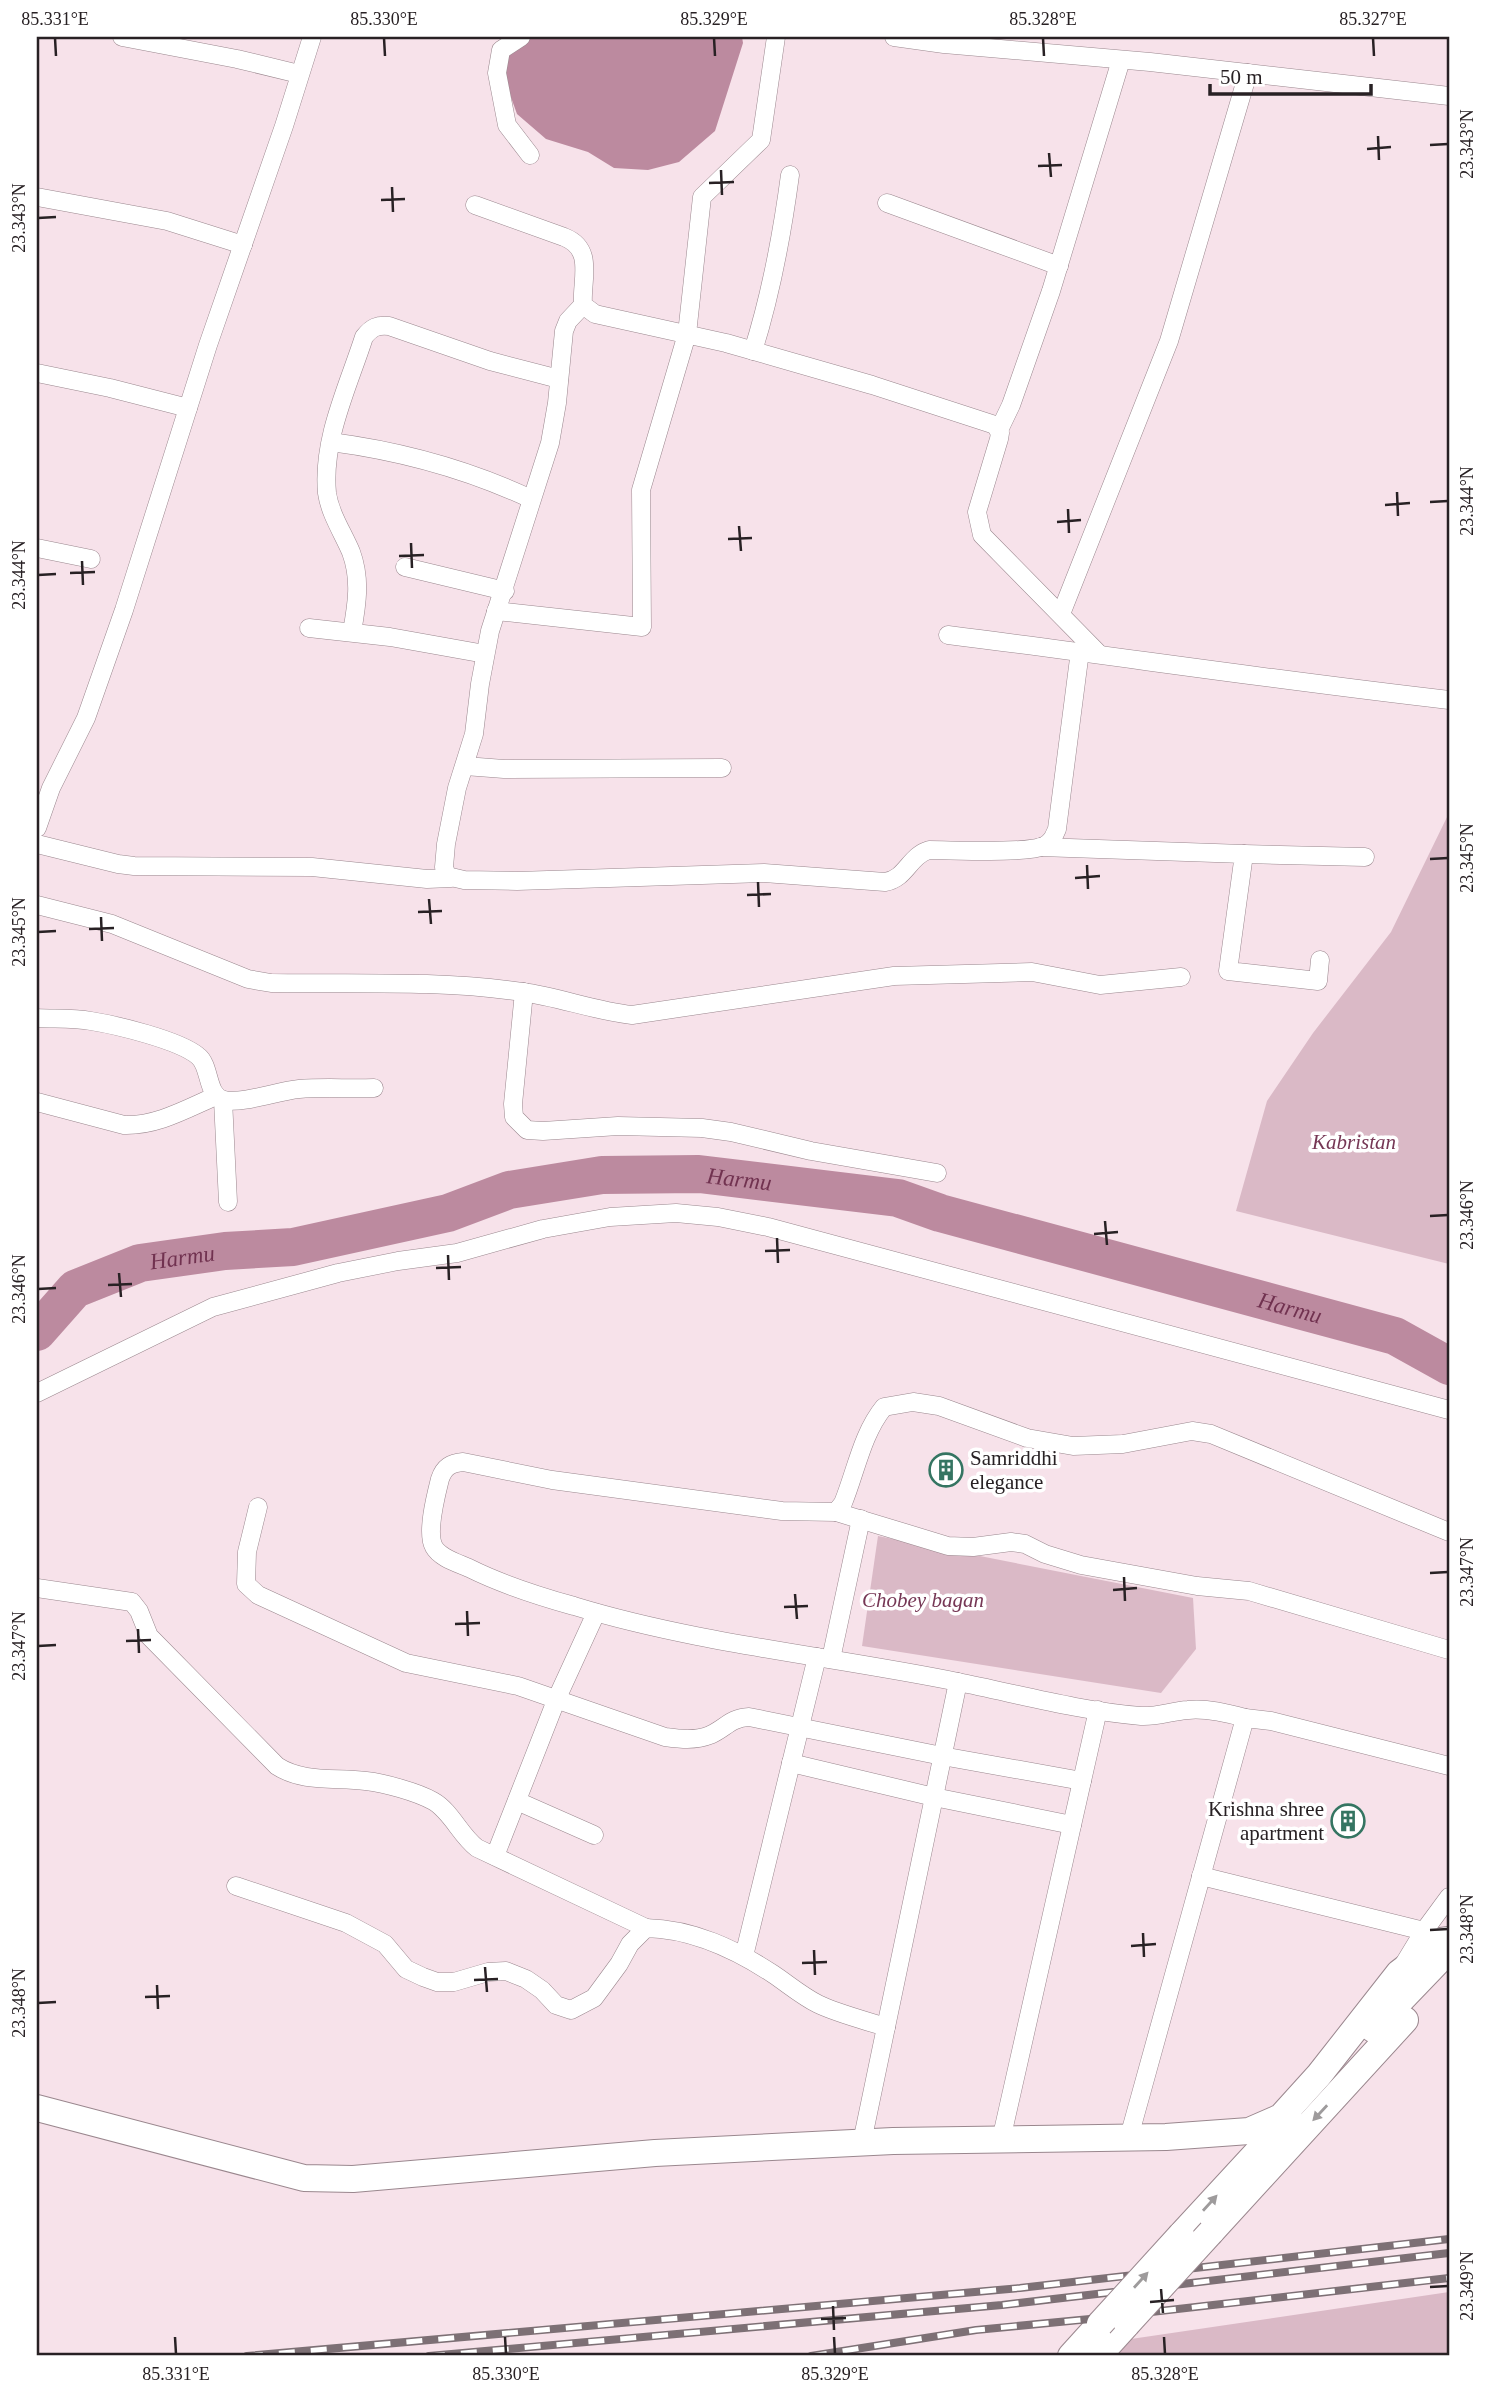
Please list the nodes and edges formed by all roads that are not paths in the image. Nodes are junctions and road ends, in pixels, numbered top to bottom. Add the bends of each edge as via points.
1 (122, 37) edge
2 (312, 37) edge
3 (521, 37) edge
4 (776, 37) edge
5 (894, 37) edge
6 (1121, 60) junction
7 (1248, 73) junction
8 (299, 74) junction
9 (1449, 96) edge
10 (530, 155) dead end
11 (790, 175) dead end
12 (37, 197) edge
13 (887, 203) dead end
14 (475, 205) dead end
15 (243, 245) junction
16 (1059, 267) junction
17 (583, 305) junction
18 (687, 334) junction
19 (753, 351) junction
20 (37, 373) edge
21 (559, 379) junction
22 (188, 408) junction
23 (999, 429) junction
24 (331, 442) junction
25 (531, 499) junction
26 (37, 548) edge
27 (90, 559) dead end
28 (405, 567) dead end
29 (505, 591) junction
30 (496, 611) junction
31 (1062, 614) junction
32 (309, 628) dead end
33 (352, 632) junction
34 (948, 635) dead end
35 (1080, 651) junction
36 (485, 654) junction
37 (1100, 654) junction
38 (1449, 700) edge
39 (465, 766) junction
40 (722, 768) dead end
41 (37, 828) edge
42 (37, 844) edge
43 (1040, 847) junction
44 (1244, 853) junction
45 (1365, 857) dead end
46 (451, 878) junction
47 (37, 905) edge
48 (1320, 960) dead end
49 (1181, 977) dead end
50 (524, 992) junction
51 (37, 1018) edge
52 (374, 1088) dead end
53 (220, 1098) junction
54 (37, 1102) edge
55 (937, 1173) dead end
56 (228, 1202) dead end
57 (37, 1393) edge
58 (1449, 1410) edge
59 (258, 1507) dead end
60 (836, 1512) junction
61 (861, 1519) junction
62 (1449, 1532) edge
63 (37, 1588) edge
64 (596, 1613) junction
65 (1449, 1650) edge
66 (824, 1658) junction
67 (958, 1682) junction
68 (557, 1698) junction
69 (1098, 1710) junction
70 (1245, 1718) junction
71 (800, 1726) junction
72 (942, 1756) junction
73 (791, 1763) junction
74 (1449, 1766) edge
75 (1082, 1781) junction
76 (934, 1797) junction
77 (517, 1801) junction
78 (1072, 1825) junction
79 (594, 1835) dead end
80 (495, 1856) junction
81 (1201, 1876) junction
82 (236, 1885) dead end
83 (1449, 1897) edge
84 (646, 1928) junction
85 (1423, 1931) junction
86 (1449, 1940) edge
87 (1449, 1949) edge
88 (744, 1956) junction
89 (1449, 1972) edge
90 (1399, 1973) junction
91 (886, 2027) junction
92 (37, 2108) edge
93 (1129, 2137) junction
94 (1001, 2140) junction
95 (862, 2142) junction
96 (1071, 2356) edge
97 (1098, 2356) edge

1 - 8 street
2 - 8 street
3 - 10 street via 501,50 497,73 507,125
4 - 18 street via 761,140 702,197
5 - 6 street
6 - 7 street
6 - 16 street
7 - 9 street
7 - 31 street via 1169,341
8 - 15 street
11 - 19 street via 773,276
12 - 15 street via 167,221
13 - 16 street
14 - 17 street via 577,243 586,270
15 - 22 street
16 - 23 street
17 - 18 street via 604,316
17 - 21 street via 564,331
18 - 19 street
18 - 30 street via 641,490 642,627
19 - 23 street via 991,422
20 - 22 street
21 - 24 street via 378,325 364,337
21 - 25 street via 550,443
22 - 41 street via 86,718
23 - 31 street via 977,512 982,535
24 - 25 street via 381,449 455,469
24 - 33 street via 328,496 357,575
25 - 29 street
26 - 27 street
28 - 29 street
29 - 30 street
30 - 36 street
31 - 37 street
32 - 33 street
33 - 36 street
34 - 35 street
35 - 37 street
35 - 43 street via 1057,829 1053,839
36 - 39 street
37 - 38 street
39 - 40 street
39 - 46 street via 444,859 445,872
42 - 46 street via 134,866 312,867
43 - 44 street
43 - 46 street via 929,850 919,853 898,877 885,882 764,873 517,881
44 - 45 street
44 - 48 street via 1228,971 1318,981
47 - 50 street via 112,924 248,979
49 - 50 street via 1100,985 1032,972 932,973 632,1014
50 - 55 street via 513,1104 514,1117 527,1130 702,1128
51 - 53 street via 90,1021 186,1049 204,1063
52 - 53 street via 298,1089
53 - 54 street via 138,1125
53 - 56 street
57 - 58 street via 204,1311 253,1295 338,1273 457,1253 543,1229 610,1217 676,1213 768,1227
59 - 68 street via 245,1570 246,1584 258,1595 406,1663
60 - 61 street
60 - 62 street via 875,1418 884,1407 913,1402 939,1406 1027,1438 1073,1446 1124,1444 1192,1431 1211,1434
60 - 64 street via 782,1511 552,1480 463,1462 445,1468 430,1533 440,1554 522,1591
61 - 65 street via 948,1546 1025,1544 1081,1565 1249,1591
61 - 66 street
63 - 80 street via 132,1602 149,1636 277,1766 299,1776 367,1781 425,1797 441,1807 468,1841
64 - 66 street via 662,1630
64 - 68 street
66 - 67 street
66 - 71 street
67 - 69 street
67 - 72 street
68 - 71 street via 681,1739 712,1734 737,1717
68 - 77 street
69 - 70 street via 1142,1716 1214,1711
69 - 75 street
70 - 74 street
70 - 81 street
71 - 72 street
71 - 73 street
72 - 75 street
72 - 76 street
73 - 76 street
73 - 88 street
75 - 78 street
76 - 78 street
76 - 91 street
77 - 79 street
77 - 80 street
78 - 94 street
80 - 84 street
81 - 85 street
81 - 93 street
82 - 84 street via 346,1923 385,1944 406,1969 423,1978 454,1982 506,1971 571,2010 594,1998
83 - 85 street
84 - 88 street via 686,1932
85 - 90 street
86 - 90 main road via 1441,1941
96 -> 87 main road, bridge
88 - 91 street via 820,2005
89 -> 97 main road, bridge
90 - 93 main road via 1281,2117 1249,2131
91 - 95 street
92 - 95 main road via 304,2178 353,2179 655,2153
93 - 94 main road
94 - 95 main road

